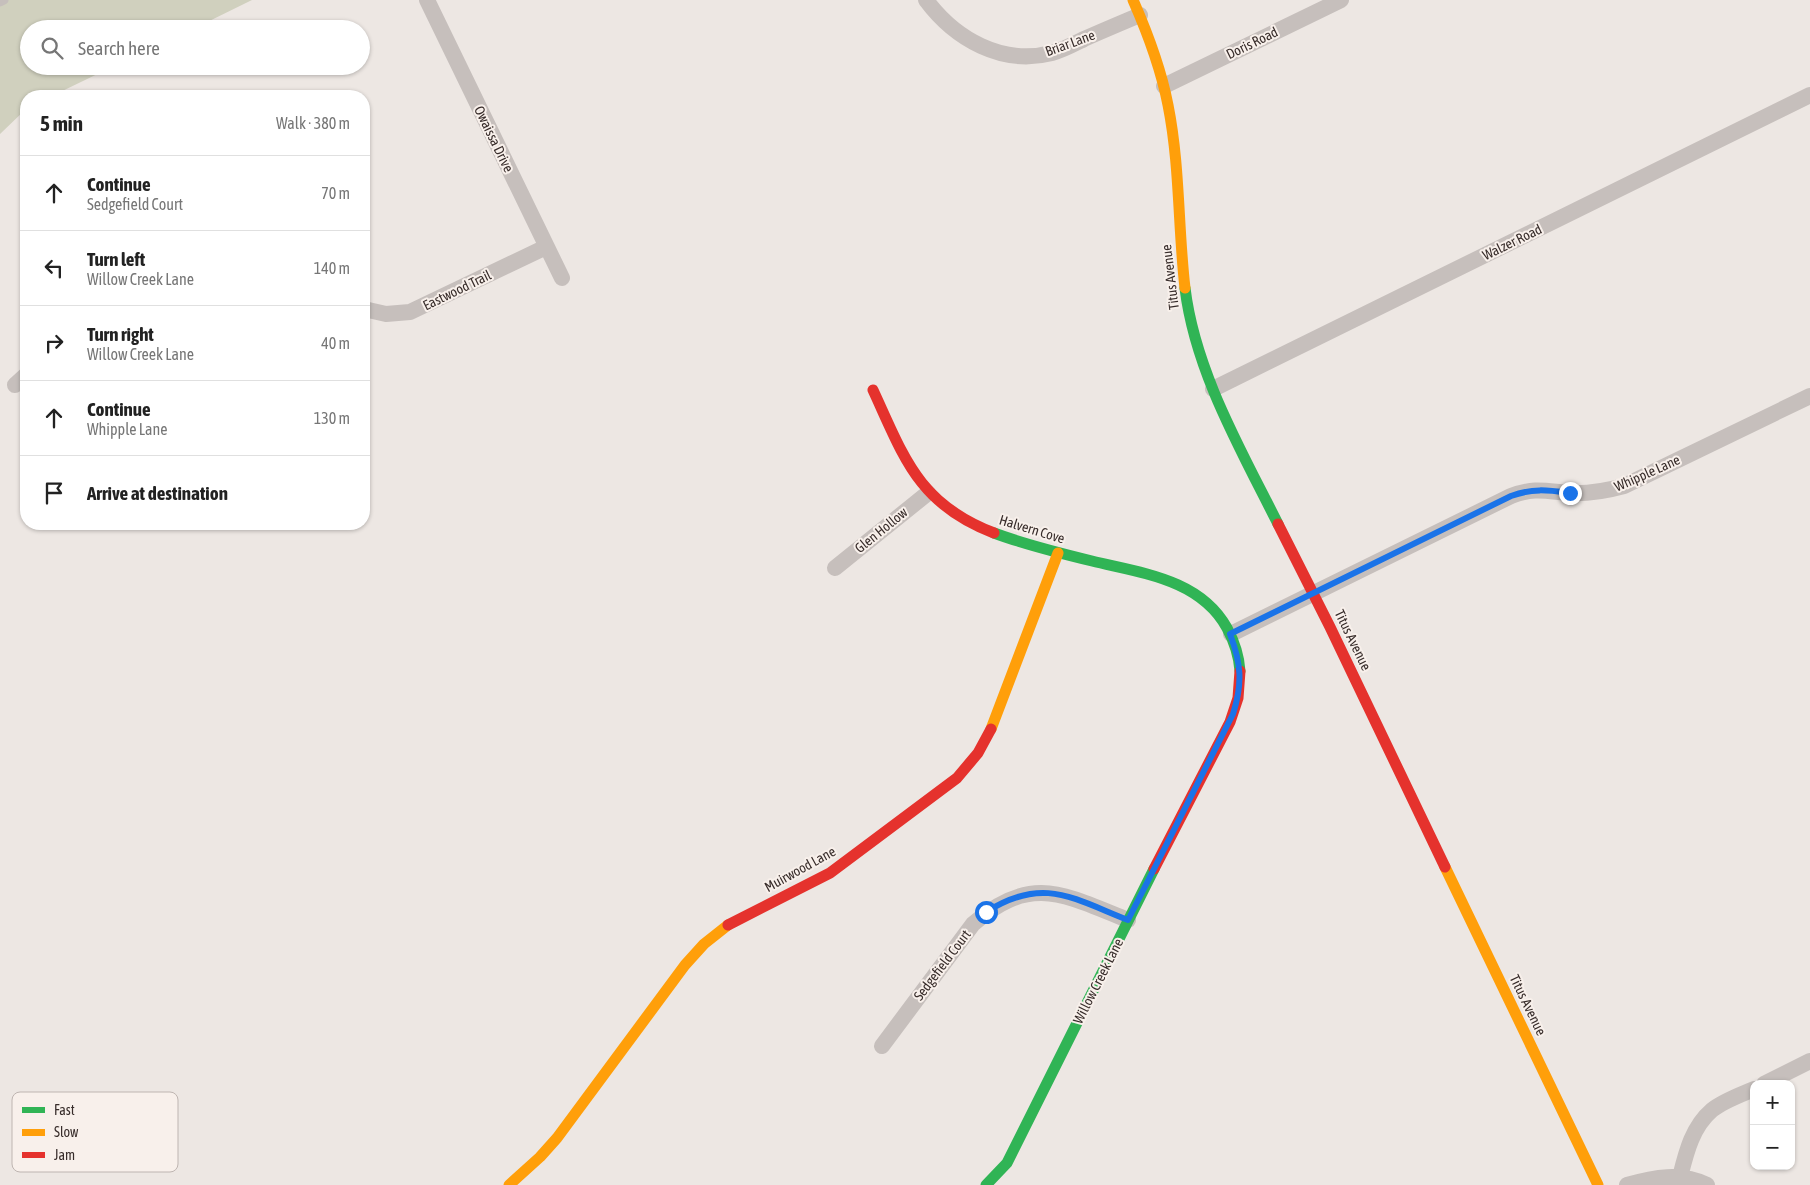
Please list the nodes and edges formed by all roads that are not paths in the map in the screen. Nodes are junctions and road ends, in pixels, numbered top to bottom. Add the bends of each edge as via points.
1 (4, 0) edge
2 (427, 0) edge
3 (926, 0) edge
4 (1340, 0) edge
5 (0, 2) edge
6 (1136, 7) edge
7 (1164, 86) junction
8 (1810, 95) edge
9 (546, 247) junction
10 (562, 278) dead end
11 (370, 310) edge
12 (1213, 389) junction
13 (873, 390) dead end
14 (1810, 396) edge
15 (928, 493) junction
16 (1058, 553) junction
17 (835, 568) dead end
18 (1314, 594) junction
19 (1230, 634) junction
20 (1128, 920) junction
21 (882, 1046) dead end
22 (1810, 1061) edge
23 (1772, 1080) edge
24 (1750, 1091) edge
25 (1680, 1177) junction
26 (510, 1185) edge
27 (986, 1185) edge
28 (1598, 1185) edge
29 (1627, 1185) edge
30 (1707, 1185) edge

1 - 5 lane
2 - 9 street, Owaissa Drive
3 - 6 street, Briar Lane via 959,34 981,46 1017,55 1052,53
4 - 7 street, Doris Road
6 - 7 street, Titus Avenue
7 - 12 street, Titus Avenue via 1171,122 1188,310 1197,348
8 - 12 street, Walzer Road
9 - 10 street, Owaissa Drive
9 - 11 street, Eastwood Trail via 410,312 386,314
12 - 18 street, Titus Avenue
13 - 15 street, Halvern Cove via 906,459
14 - 18 street, Whipple Lane via 1624,486 1603,492 1527,490 1511,496
15 - 16 street, Halvern Cove via 952,513 986,530
15 - 17 street, Glen Hollow
16 - 19 street, Halvern Cove via 1151,575 1188,589 1206,600
16 - 26 street, Muirwood Lane via 988,736 969,767 830,873 739,918 704,944 557,1138
18 - 19 street
18 - 28 street, Titus Avenue
19 - 20 street, Willow Creek Lane via 1239,661 1240,679 1233,714
20 - 21 street, Sedgefield Court via 1066,896 1048,893 1015,896 986,912 973,924
20 - 27 street, Willow Creek Lane via 1007,1163
22 - 23 street
24 - 25 street via 1712,1110 1706,1117 1690,1140
25 - 29 street via 1662,1177
25 - 30 street

